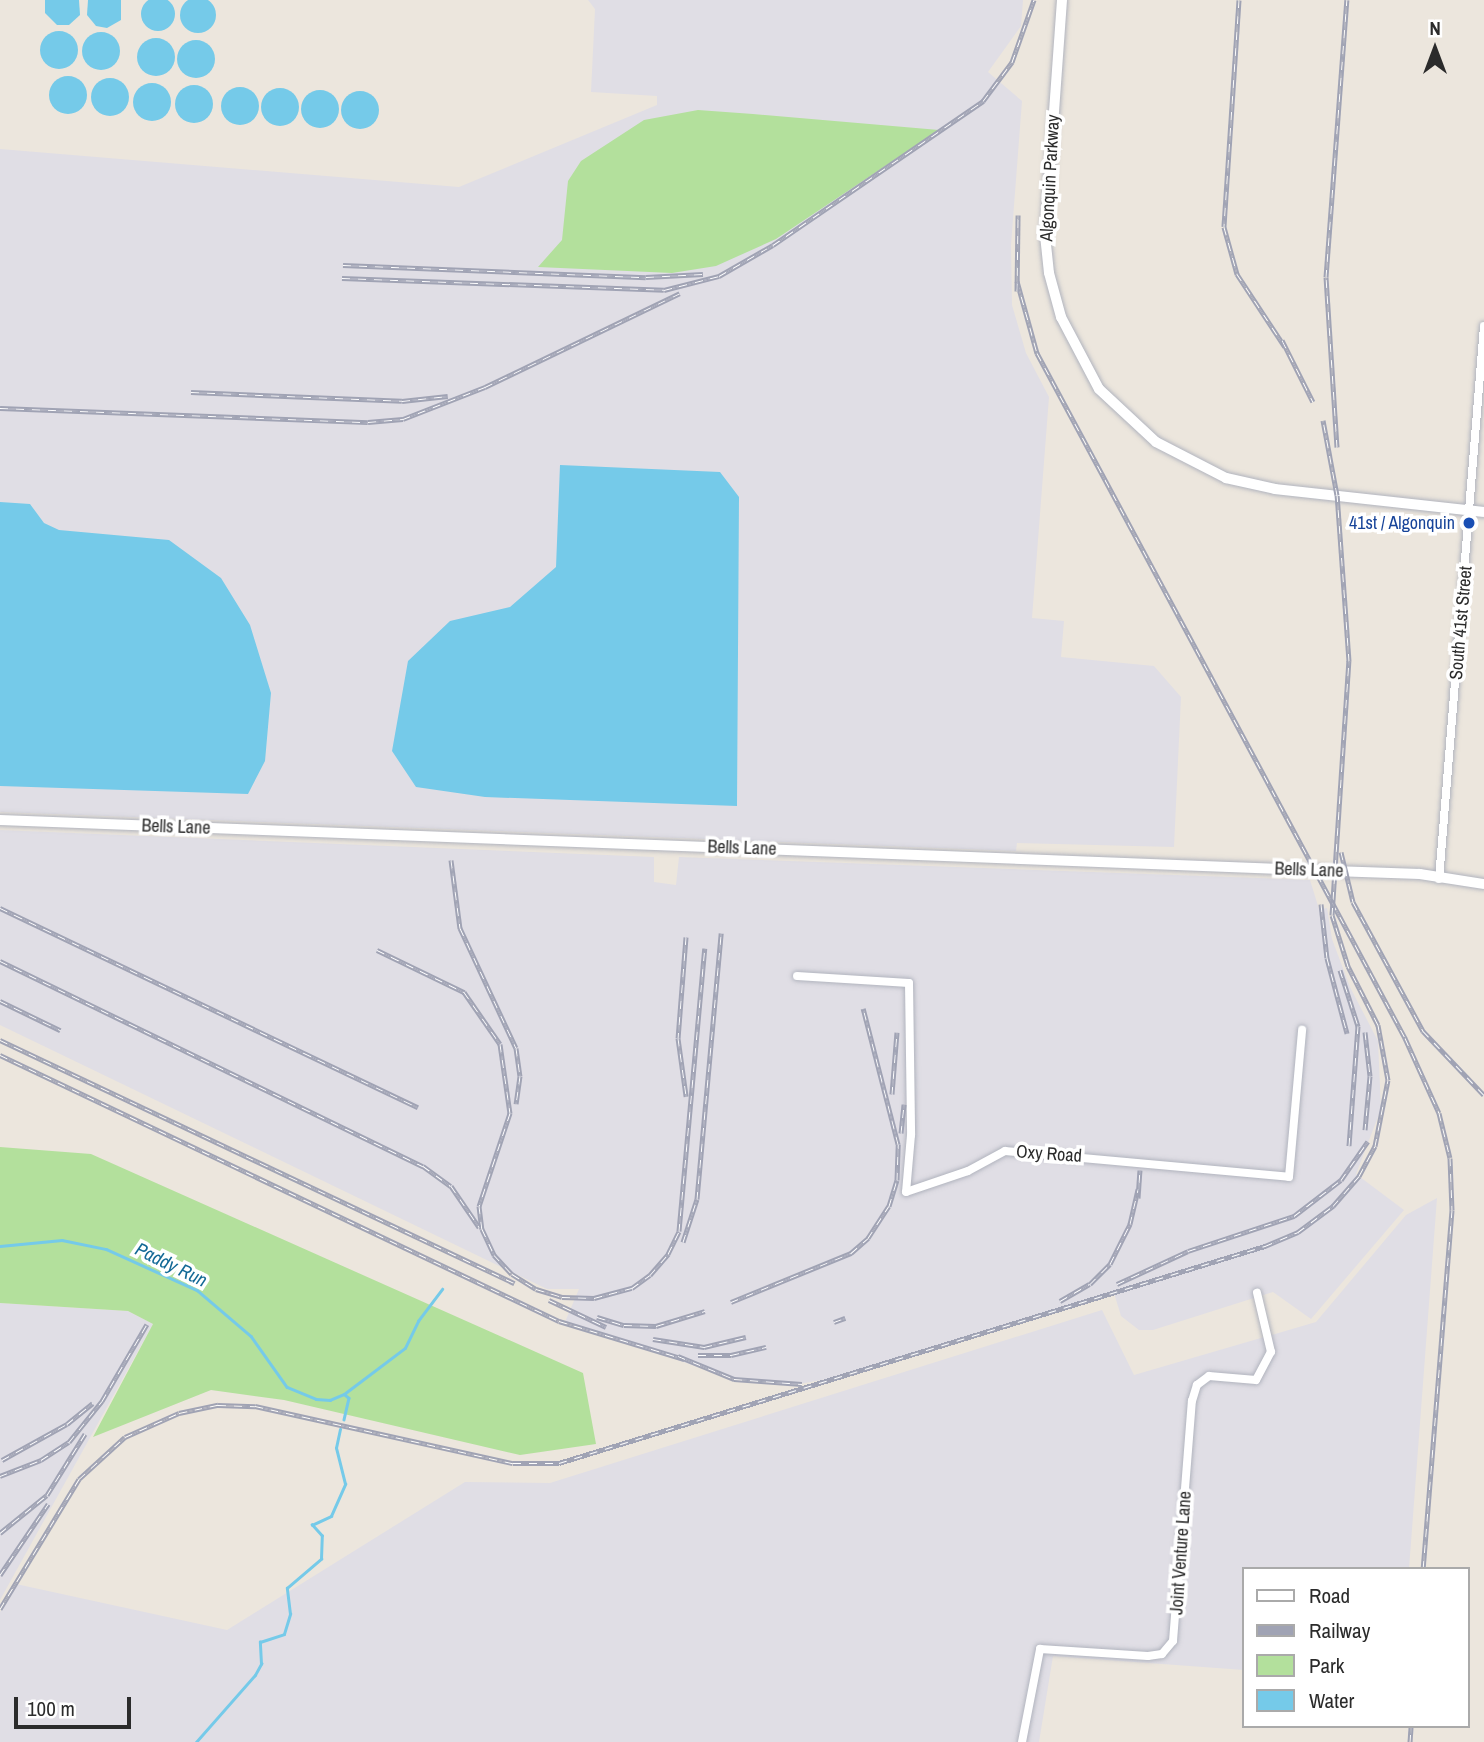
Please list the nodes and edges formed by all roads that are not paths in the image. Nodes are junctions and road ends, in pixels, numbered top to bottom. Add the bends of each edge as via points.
1 (1062, 0) edge
2 (1484, 326) edge
3 (1470, 510) junction
4 (1484, 512) edge
5 (0, 820) edge
6 (1439, 878) junction
7 (1484, 884) edge
8 (797, 976) dead end
9 (1302, 1030) dead end
10 (1257, 1293) dead end
11 (1022, 1742) edge

1 - 3 street, Algonquin Parkway via 1045,235 1061,317 1099,389 1156,442 1226,478 1275,489
2 - 3 street, South 41st Street
3 - 4 street, Algonquin Parkway
3 - 6 street, South 41st Street
5 - 6 street, Bells Lane via 1330,870
6 - 7 street, Bells Lane
8 - 9 street, Oxy Road via 909,983 911,1135 906,1192 968,1171 1005,1151 1289,1177
10 - 11 street, Joint Venture Lane via 1270,1352 1256,1380 1209,1376 1197,1385 1192,1401 1174,1641 1162,1654 1148,1656 1040,1648

